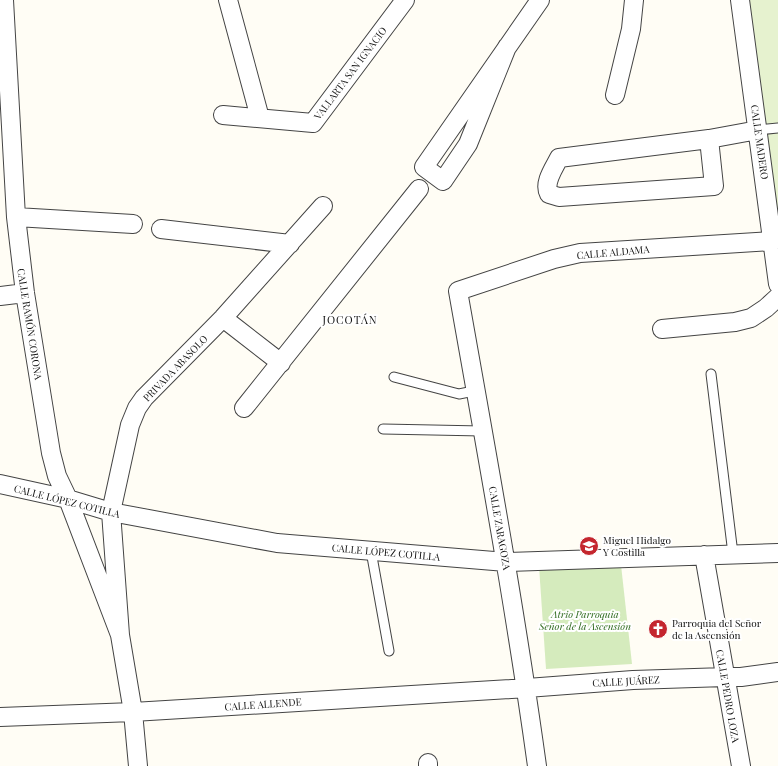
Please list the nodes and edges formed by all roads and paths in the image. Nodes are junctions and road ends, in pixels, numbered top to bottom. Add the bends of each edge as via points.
1 (4, 0) edge
2 (228, 0) edge
3 (405, 0) edge
4 (540, 0) edge
5 (634, 0) edge
6 (740, 0) edge
7 (507, 47) junction
8 (615, 94) dead end
9 (223, 114) dead end
10 (260, 118) junction
11 (778, 128) edge
12 (758, 130) junction
13 (709, 139) junction
14 (6, 141) edge
15 (420, 189) dead end
16 (323, 206) dead end
17 (16, 217) junction
18 (133, 224) dead end
19 (161, 229) dead end
20 (773, 241) junction
21 (290, 244) junction
22 (778, 284) edge
23 (458, 291) joint
24 (25, 293) junction
25 (0, 296) edge
26 (778, 297) edge
27 (223, 318) junction
28 (662, 329) dead end
29 (281, 363) junction
30 (711, 374) dead end
31 (394, 377) dead end
32 (472, 392) junction
33 (244, 408) dead end
34 (383, 429) dead end
35 (482, 431) junction
36 (0, 484) edge
37 (68, 499) junction
38 (111, 512) junction
39 (371, 551) junction
40 (778, 553) edge
41 (733, 554) junction
42 (704, 555) junction
43 (506, 562) junction
44 (120, 635) junction
45 (390, 650) dead end
46 (778, 672) edge
47 (725, 677) junction
48 (527, 688) junction
49 (133, 712) junction
50 (0, 716) edge
51 (138, 766) edge
52 (537, 766) edge
53 (741, 766) edge

1 - 14 street, CALLE RAMÓN CORONA
2 - 10 street
3 - 10 street, VALLARTA SAN IGNACIO via 313,123
4 - 7 street
5 - 8 street via 631,29
6 - 12 street, CALLE MADERO
7 - 7 street via 424,167 442,181 468,144
9 - 10 street, VALLARTA SAN IGNACIO
11 - 12 lane
12 - 13 street
12 - 20 street, CALLE MADERO
13 - 13 street via 559,158 547,190 549,194 559,197 714,186
14 - 17 street, CALLE RAMÓN CORONA
15 - 29 street
16 - 21 street, PRIVADA ABASOLO
17 - 18 street
17 - 24 street, CALLE RAMÓN CORONA
19 - 21 street
20 - 22 street, CALLE MADERO
20 - 23 street, CALLE ALDAMA via 580,253 554,259
21 - 27 street, PRIVADA ABASOLO
23 - 32 street, CALLE ZARAGOZA
24 - 25 street
24 - 37 street, CALLE RAMÓN CORONA via 51,453 57,476
26 - 28 street via 751,318 735,322
27 - 29 street
27 - 38 street, PRIVADA ABASOLO via 137,408 126,438
29 - 33 street
30 - 41 lane
31 - 32 lane via 459,394
32 - 35 street, CALLE ZARAGOZA
34 - 35 lane
35 - 43 street, CALLE ZARAGOZA
36 - 37 street, CALLE LÓPEZ COTILLA
37 - 38 street, CALLE LÓPEZ COTILLA
37 - 44 street, CALLE RAMÓN CORONA
38 - 39 street, CALLE LÓPEZ COTILLA via 277,543
38 - 44 street, PRIVADA ABASOLO
39 - 43 street, CALLE LÓPEZ COTILLA
39 - 45 lane
40 - 41 street, CALLE LÓPEZ COTILLA
41 - 42 street, CALLE LÓPEZ COTILLA
42 - 43 street, CALLE LÓPEZ COTILLA
42 - 47 street, CALLE PEDRO LOZA
43 - 48 street, CALLE ZARAGOZA
44 - 49 street
46 - 47 street, CALLE JUÁREZ
47 - 48 street, CALLE JUÁREZ via 633,680
47 - 53 street, CALLE PEDRO LOZA
48 - 49 street, CALLE ALLENDE
48 - 52 street, CALLE ZARAGOZA
49 - 50 street, CALLE ALLENDE
49 - 51 street

